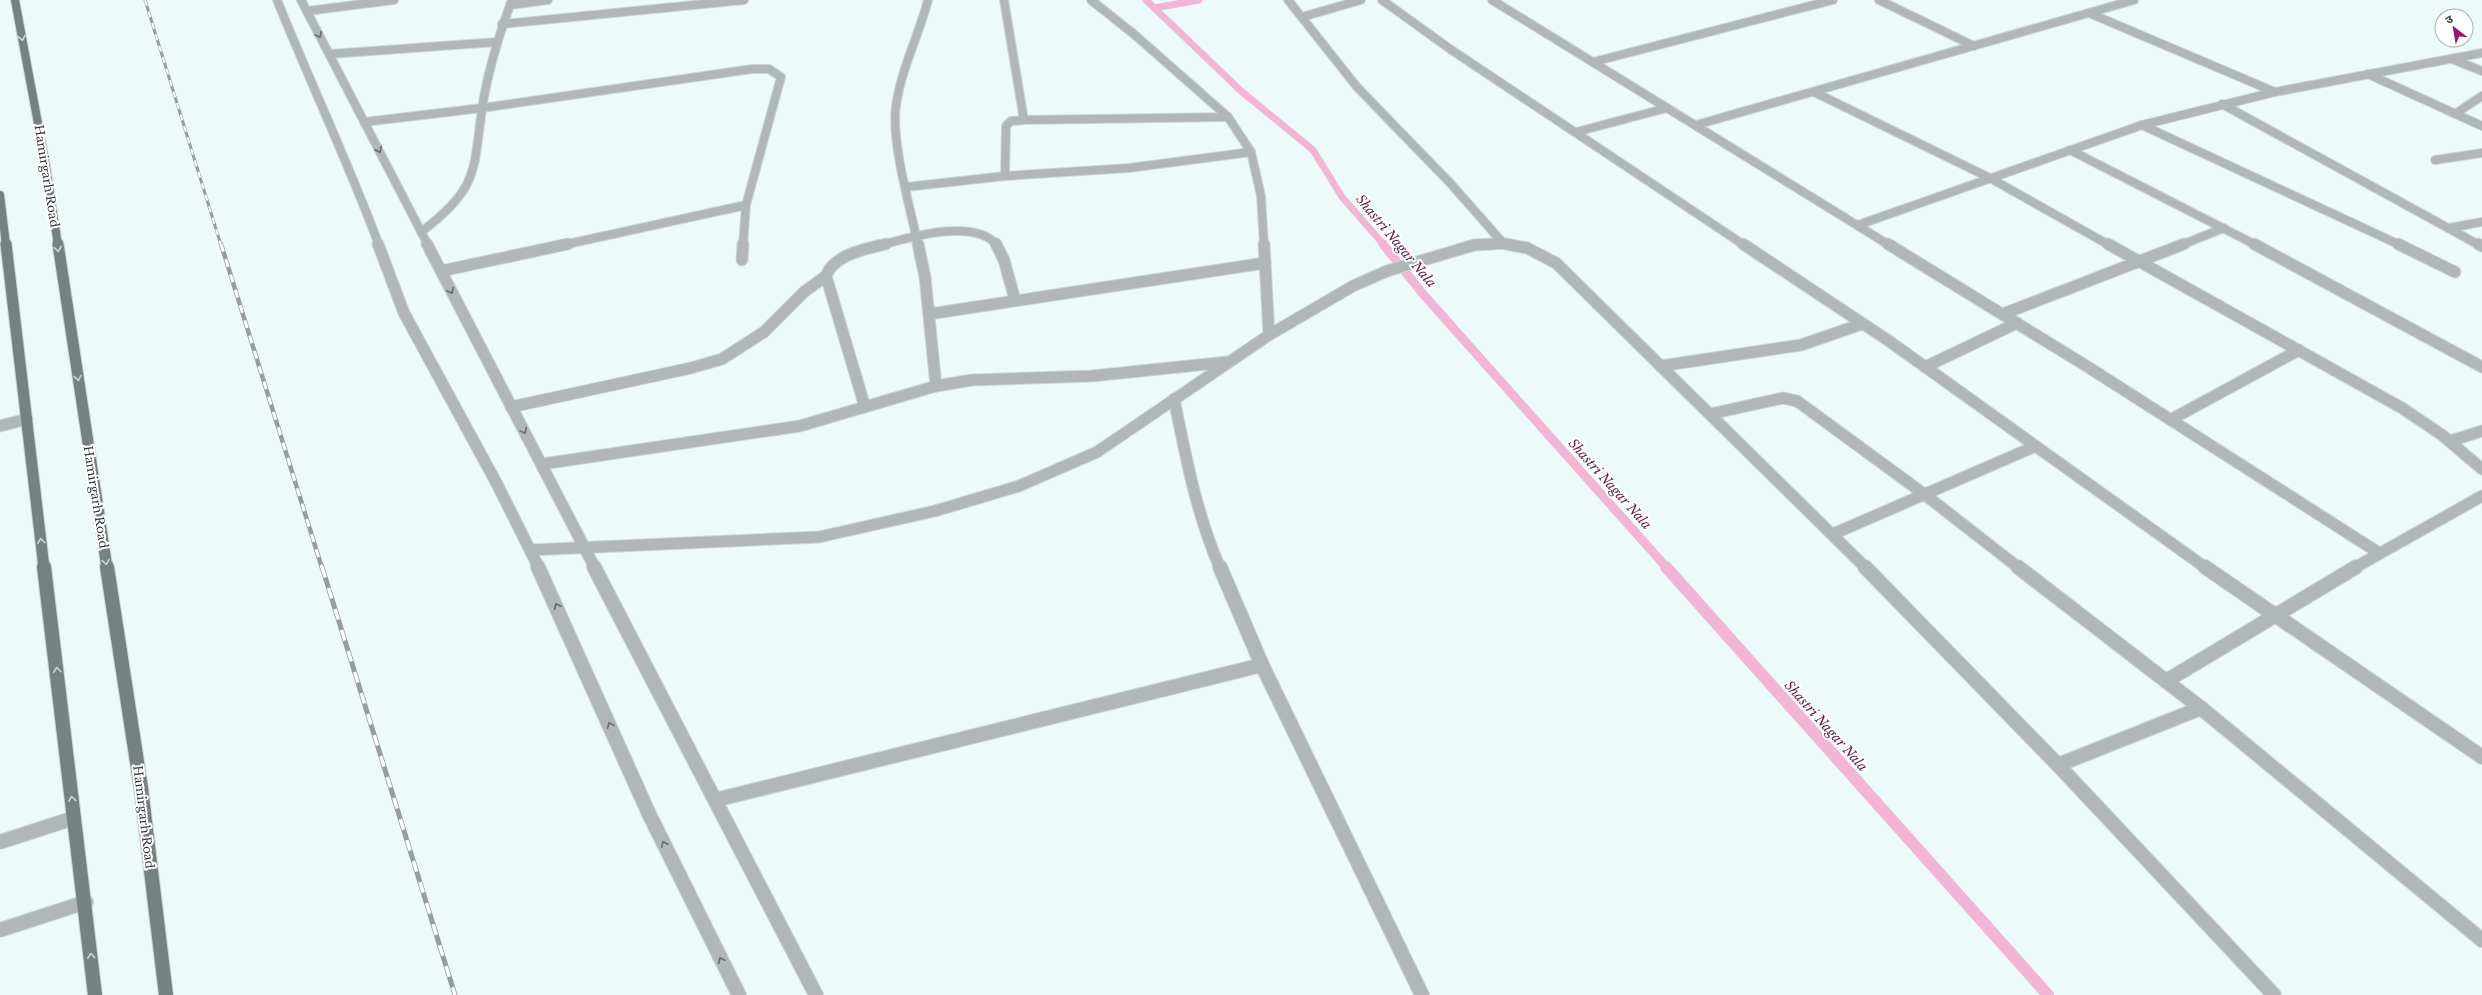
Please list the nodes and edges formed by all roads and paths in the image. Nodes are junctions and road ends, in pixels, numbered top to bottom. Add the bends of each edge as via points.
1 (15, 0) edge
2 (277, 0) edge
3 (302, 0) edge
4 (394, 0) edge
5 (548, 0) edge
6 (744, 0) edge
7 (928, 0) edge
8 (1004, 0) edge
9 (1091, 0) edge
10 (1288, 0) edge
11 (1361, 0) edge
12 (1382, 0) edge
13 (1492, 0) edge
14 (1833, 0) edge
15 (1878, 0) edge
16 (2134, 0) edge
17 (511, 2) edge
18 (307, 11) junction
19 (2090, 13) junction
20 (1302, 17) junction
21 (502, 24) junction
22 (497, 42) junction
23 (1974, 46) junction
24 (2482, 53) edge
25 (330, 54) junction
26 (2452, 59) junction
27 (1593, 62) junction
28 (2482, 71) edge
29 (2368, 74) junction
30 (1814, 92) junction
31 (2275, 92) junction
32 (2482, 96) edge
33 (2222, 104) junction
34 (482, 108) junction
35 (1667, 108) junction
36 (2455, 114) junction
37 (1228, 117) junction
38 (1024, 120) junction
39 (364, 122) junction
40 (1696, 125) junction
41 (2142, 126) junction
42 (2482, 126) edge
43 (1576, 132) junction
44 (2070, 150) junction
45 (1251, 152) junction
46 (2482, 153) edge
47 (2435, 160) dead end
48 (1005, 176) junction
49 (1990, 178) junction
50 (906, 187) junction
51 (0, 194) edge
52 (746, 205) junction
53 (2482, 222) edge
54 (1858, 225) junction
55 (2224, 228) junction
56 (2449, 228) junction
57 (421, 232) junction
58 (915, 236) junction
59 (1502, 243) junction
60 (2482, 246) edge
61 (742, 260) dead end
62 (2139, 261) junction
63 (1265, 262) junction
64 (441, 271) junction
65 (2455, 272) dead end
66 (826, 276) junction
67 (1015, 300) junction
68 (928, 314) junction
69 (2003, 314) junction
70 (2017, 323) junction
71 (1862, 324) junction
72 (1269, 335) junction
73 (2299, 350) junction
74 (1231, 362) junction
75 (1660, 366) junction
76 (1925, 367) junction
77 (2482, 367) edge
78 (936, 386) junction
79 (1174, 399) junction
80 (511, 407) junction
81 (865, 407) junction
82 (1710, 414) junction
83 (27, 419) junction
84 (2172, 419) junction
85 (0, 426) edge
86 (2482, 431) edge
87 (2450, 441) junction
88 (2036, 446) junction
89 (542, 464) junction
90 (2482, 469) edge
91 (1924, 494) junction
92 (2482, 496) edge
93 (1832, 534) junction
94 (585, 548) junction
95 (530, 550) junction
96 (2379, 553) junction
97 (2274, 616) junction
98 (1262, 665) junction
99 (2166, 681) junction
100 (2201, 708) junction
101 (2482, 757) edge
102 (2058, 765) junction
103 (715, 800) junction
104 (74, 818) junction
105 (0, 842) edge
106 (86, 902) junction
107 (0, 930) edge
108 (2482, 940) edge
109 (95, 995) edge
110 (166, 995) edge
111 (739, 995) edge
112 (816, 995) edge
113 (1422, 995) edge
114 (2274, 995) edge

1 -> 110 main road, Hamirgarh Road via 45,161 141,788
2 - 95 street via 307,74 351,170 404,314
3 - 18 street
4 - 18 street
5 - 17 street
6 - 21 street
7 - 50 street via 920,31 904,72 896,106 896,136
8 - 38 street
9 - 37 street
10 - 20 street
11 - 20 street
12 - 43 street via 1450,49
13 - 27 street
14 - 27 street
15 - 23 street
16 - 19 street
17 - 21 street
18 -> 25 street
19 - 23 street
19 - 31 street
20 - 59 street via 1357,87 1451,184
21 - 22 street
22 - 25 street
22 - 34 street
23 - 30 street
24 - 26 street
25 - 39 street
26 - 28 street
26 - 29 street
27 - 35 street
29 - 31 street
29 - 36 street
30 - 40 street
30 - 49 street
31 - 33 street
32 - 36 street
33 - 41 street
33 - 56 street
34 - 39 street
34 - 52 street via 742,70 773,70 781,77
34 - 57 street via 474,170 461,195 442,216
35 - 40 street
35 - 43 street
36 - 42 street
37 - 38 street
37 - 45 street
38 - 48 street via 1011,121 1006,126
39 -> 57 street
40 - 54 street
41 - 44 street
41 - 65 street via 2369,229
43 - 71 street
44 - 49 street
44 - 55 street
45 - 48 street via 1129,168
45 - 63 street via 1261,196
46 - 47 street
48 - 50 street
49 - 54 street
49 - 62 street
50 - 58 street
51 - 83 main road
52 - 61 street
52 - 64 street
53 - 56 street
54 - 69 street
55 - 62 street
55 - 77 street
56 - 60 street
57 - 64 street
58 - 66 street via 849,256 830,267
58 - 67 street via 965,231 988,236 996,242 1000,250
58 - 68 street via 925,277
59 - 72 street via 1474,245 1387,271 1353,286
59 - 75 street via 1527,248 1556,263
62 - 69 street
62 - 73 street
63 - 67 street
63 - 72 street
64 -> 80 street
66 - 80 street via 804,292 764,332 722,359
66 - 81 street
67 - 68 street
68 - 78 street
69 - 70 street
70 - 76 street
70 - 84 street
71 - 75 street via 1801,345
71 - 76 street
72 - 74 street
73 - 84 street
73 - 87 street via 2402,408
74 - 78 street via 1092,376 972,380
74 - 79 street
75 - 82 street
76 - 88 street
78 - 81 street
79 - 94 street via 1097,452 1019,486 935,511 818,537
79 - 98 street via 1191,483 1205,533
80 -> 89 street
81 - 89 street via 800,426 757,434
82 - 91 street via 1783,398 1793,399
82 - 93 street
83 - 85 street
104 -> 83 main road
84 - 96 street
86 - 87 street
87 - 90 street
88 - 91 street
88 - 97 street
89 - 94 street
91 - 93 street
91 - 99 street
92 - 96 street
93 - 102 street
94 - 95 street
94 - 103 street
111 -> 95 street via 649,814
96 - 97 street
97 - 99 street
97 - 101 street
98 - 103 street
98 - 113 street
99 - 100 street
100 - 102 street
100 - 108 street
102 - 114 street
103 - 112 street
104 - 105 street
104 - 106 main road
106 - 107 street
109 -> 106 main road

